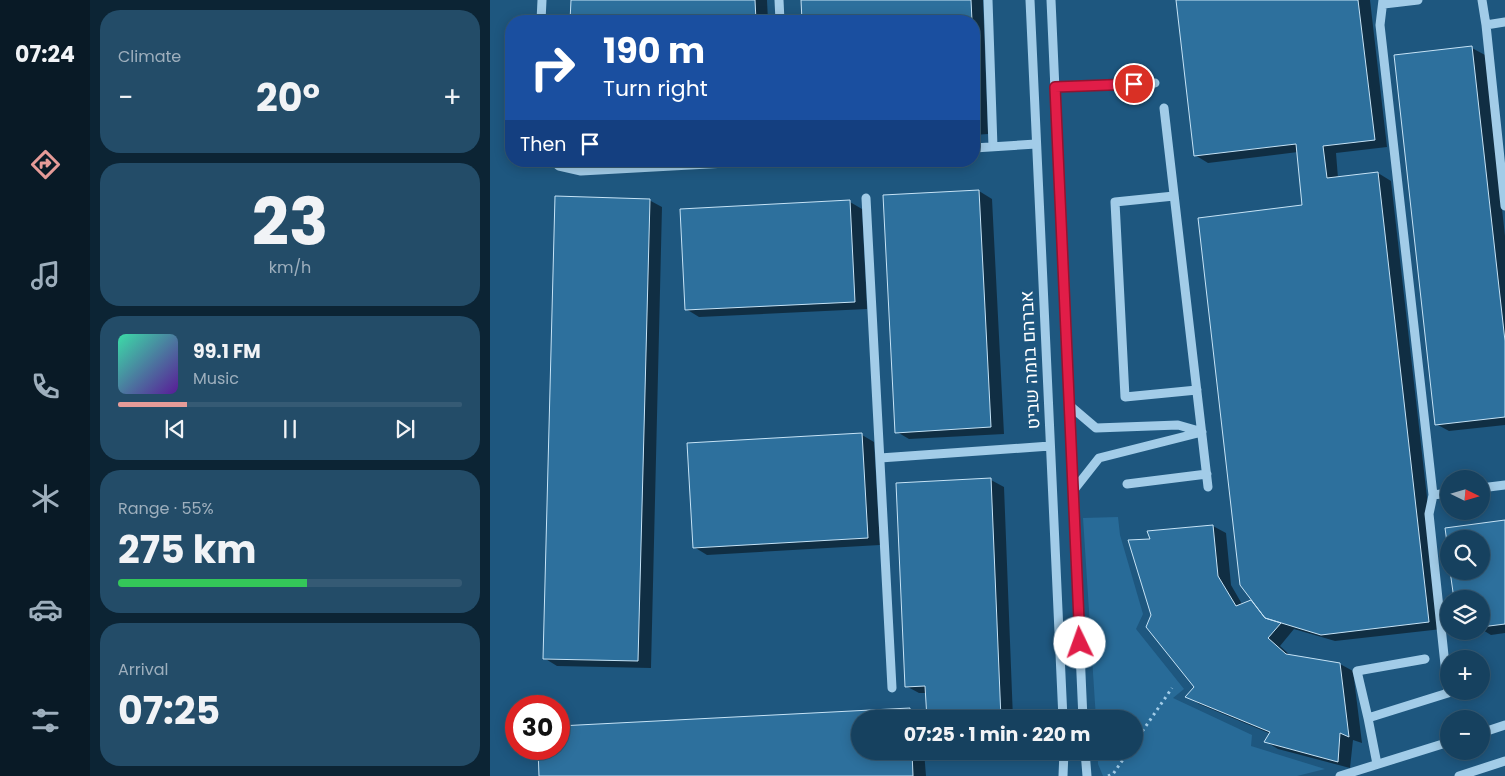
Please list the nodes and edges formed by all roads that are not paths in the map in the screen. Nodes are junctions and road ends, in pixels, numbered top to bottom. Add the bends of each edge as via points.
1 (542, 0) edge
2 (779, 0) edge
3 (988, 0) edge
4 (1030, 0) edge
5 (1051, 0) edge
6 (1418, 0) edge
7 (1482, 0) edge
8 (1384, 2) edge
9 (541, 15) edge
10 (780, 15) edge
11 (1505, 22) edge
12 (1486, 24) junction
13 (1154, 83) dead end
14 (1055, 87) junction
15 (1164, 108) dead end
16 (1036, 144) junction
17 (993, 147) junction
18 (980, 148) edge
19 (562, 167) edge
20 (653, 167) edge
21 (1174, 196) junction
22 (866, 198) dead end
23 (1505, 206) edge
24 (1197, 390) junction
25 (1069, 405) junction
26 (1202, 432) junction
27 (1050, 446) junction
28 (880, 458) junction
29 (1206, 474) junction
30 (1127, 484) dead end
31 (1505, 486) edge
32 (1208, 487) dead end
33 (1490, 487) edge
34 (1073, 491) junction
35 (1440, 494) edge
36 (1433, 495) junction
37 (1425, 659) dead end
38 (892, 688) dead end
39 (1062, 710) edge
40 (1083, 710) edge
41 (1368, 718) junction
42 (1505, 725) edge
43 (1490, 729) edge
44 (1440, 745) edge
45 (1064, 760) edge
46 (1086, 760) edge
47 (1505, 761) edge
48 (1377, 764) junction
49 (1064, 776) edge
50 (1087, 776) edge
51 (1340, 776) edge
52 (1460, 776) edge

1 - 9 street
2 - 10 street
3 - 17 street
4 - 16 street, אברהם בומה שביט
5 - 14 street, אברהם בומה שביט
6 - 8 street
7 - 12 street
8 - 36 street via 1380,25
11 - 12 street
12 - 23 street
13 - 14 street
14 - 25 street, אברהם בומה שביט
15 - 21 street
16 - 17 street
16 - 27 street, אברהם בומה שביט
17 - 18 street
19 - 20 street via 580,171
21 - 24 street
21 - 24 street via 1115,202 1125,397
22 - 28 street
24 - 26 street
25 - 26 street via 1096,428 1178,425
25 - 34 street, אברהם בומה שביט
26 - 29 street
26 - 34 street via 1099,458
27 - 28 street
27 - 39 street, אברהם בומה שביט
28 - 38 street
29 - 30 street
29 - 32 street
31 - 33 street
34 - 40 street, אברהם בומה שביט
35 - 36 street
36 - 41 street via 1429,514 1448,693
37 - 41 street via 1357,671
41 - 48 street
42 - 43 street
44 - 48 street
45 - 49 street
46 - 50 street
47 - 52 street
48 - 51 street

